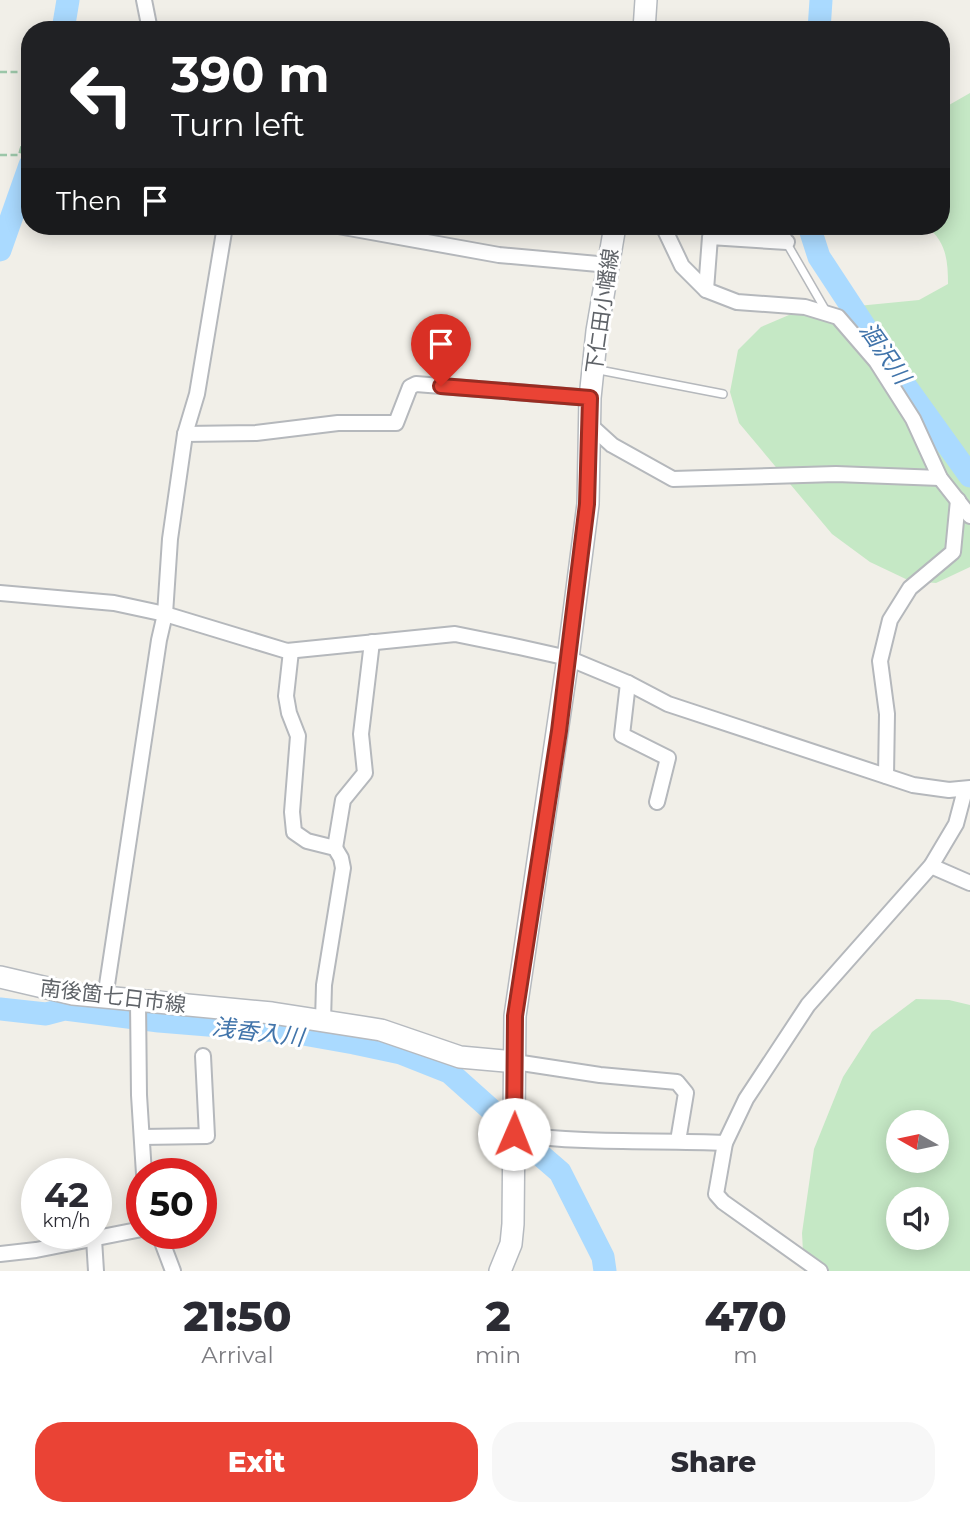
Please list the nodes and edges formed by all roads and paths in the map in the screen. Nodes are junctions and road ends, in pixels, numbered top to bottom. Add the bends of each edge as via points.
1 (144, 0) edge
2 (646, 0) edge
3 (148, 21) edge
4 (645, 21) edge
5 (0, 72) edge
6 (21, 72) edge
7 (21, 148) edge
8 (0, 155) edge
9 (224, 235) edge
10 (388, 235) edge
11 (613, 235) edge
12 (670, 235) edge
13 (787, 235) edge
14 (788, 242) junction
15 (608, 265) junction
16 (706, 290) junction
17 (828, 314) junction
18 (593, 369) junction
19 (723, 394) dead end
20 (590, 398) junction
21 (590, 425) junction
22 (185, 434) junction
23 (940, 478) junction
24 (958, 500) junction
25 (970, 516) edge
26 (0, 593) edge
27 (165, 614) junction
28 (372, 642) junction
29 (291, 651) junction
30 (568, 658) junction
31 (628, 683) junction
32 (886, 776) junction
33 (968, 789) edge
34 (657, 802) dead end
35 (335, 848) junction
36 (931, 866) junction
37 (970, 883) edge
38 (0, 977) edge
39 (105, 998) junction
40 (138, 1015) junction
41 (323, 1021) junction
42 (203, 1056) dead end
43 (515, 1062) junction
44 (514, 1134) junction
45 (142, 1137) junction
46 (678, 1141) junction
47 (725, 1143) junction
48 (143, 1158) edge
49 (41, 1249) edge
50 (95, 1249) edge
51 (165, 1249) edge
52 (0, 1254) edge
53 (96, 1271) edge
54 (173, 1271) edge
55 (500, 1271) edge
56 (820, 1271) edge

1 - 3 street
2 - 4 main road
5 - 6 path
7 - 8 path via 19,155
9 - 22 street via 197,394
10 - 15 street via 499,255
11 - 15 main road, 下仁田小幡線
12 - 16 street via 682,266
13 - 14 lane
14 - 16 street via 710,237
14 - 17 lane
15 - 18 main road, 下仁田小幡線
16 - 17 street via 737,302 805,307
17 - 23 street via 838,317 876,361 913,419
18 - 19 lane
18 - 20 main road, 下仁田小幡線
20 - 21 main road, 下仁田小幡線
20 - 22 street via 416,384 410,387 396,423
21 - 23 street via 612,445 673,478 836,474
21 - 30 main road, 下仁田小幡線 via 587,504
22 - 27 street
23 - 24 street
24 - 25 street
24 - 32 street via 953,551 910,587 890,620 880,661 887,714
26 - 27 street via 114,603
27 - 29 street
27 - 39 street
28 - 29 street
28 - 30 street via 455,634
28 - 35 street via 361,734 365,773 344,800
29 - 35 street via 286,696 298,736 292,812 295,832 307,841
30 - 31 street
30 - 43 main road, 下仁田小幡線 via 520,974
31 - 32 street via 714,721
31 - 34 street via 622,735 668,758
32 - 33 street via 913,785
33 - 36 street via 956,824
35 - 41 street via 343,868 324,985
36 - 37 street
36 - 47 street via 800,1015 746,1099
38 - 39 main road, 南後箇七日市線 via 42,989
39 - 40 main road, 南後箇七日市線
40 - 41 main road, 南後箇七日市線 via 272,1013
40 - 45 street
41 - 43 main road, 南後箇七日市線 via 398,1034 460,1056
42 - 45 street via 207,1136
43 - 44 main road, 下仁田小幡線
43 - 46 street via 677,1082 686,1093
44 - 46 street via 565,1141
44 - 55 main road, 下仁田小幡線 via 511,1244
45 - 48 street
46 - 47 street
47 - 56 street via 716,1194
49 - 52 street
50 - 53 street
51 - 54 street

